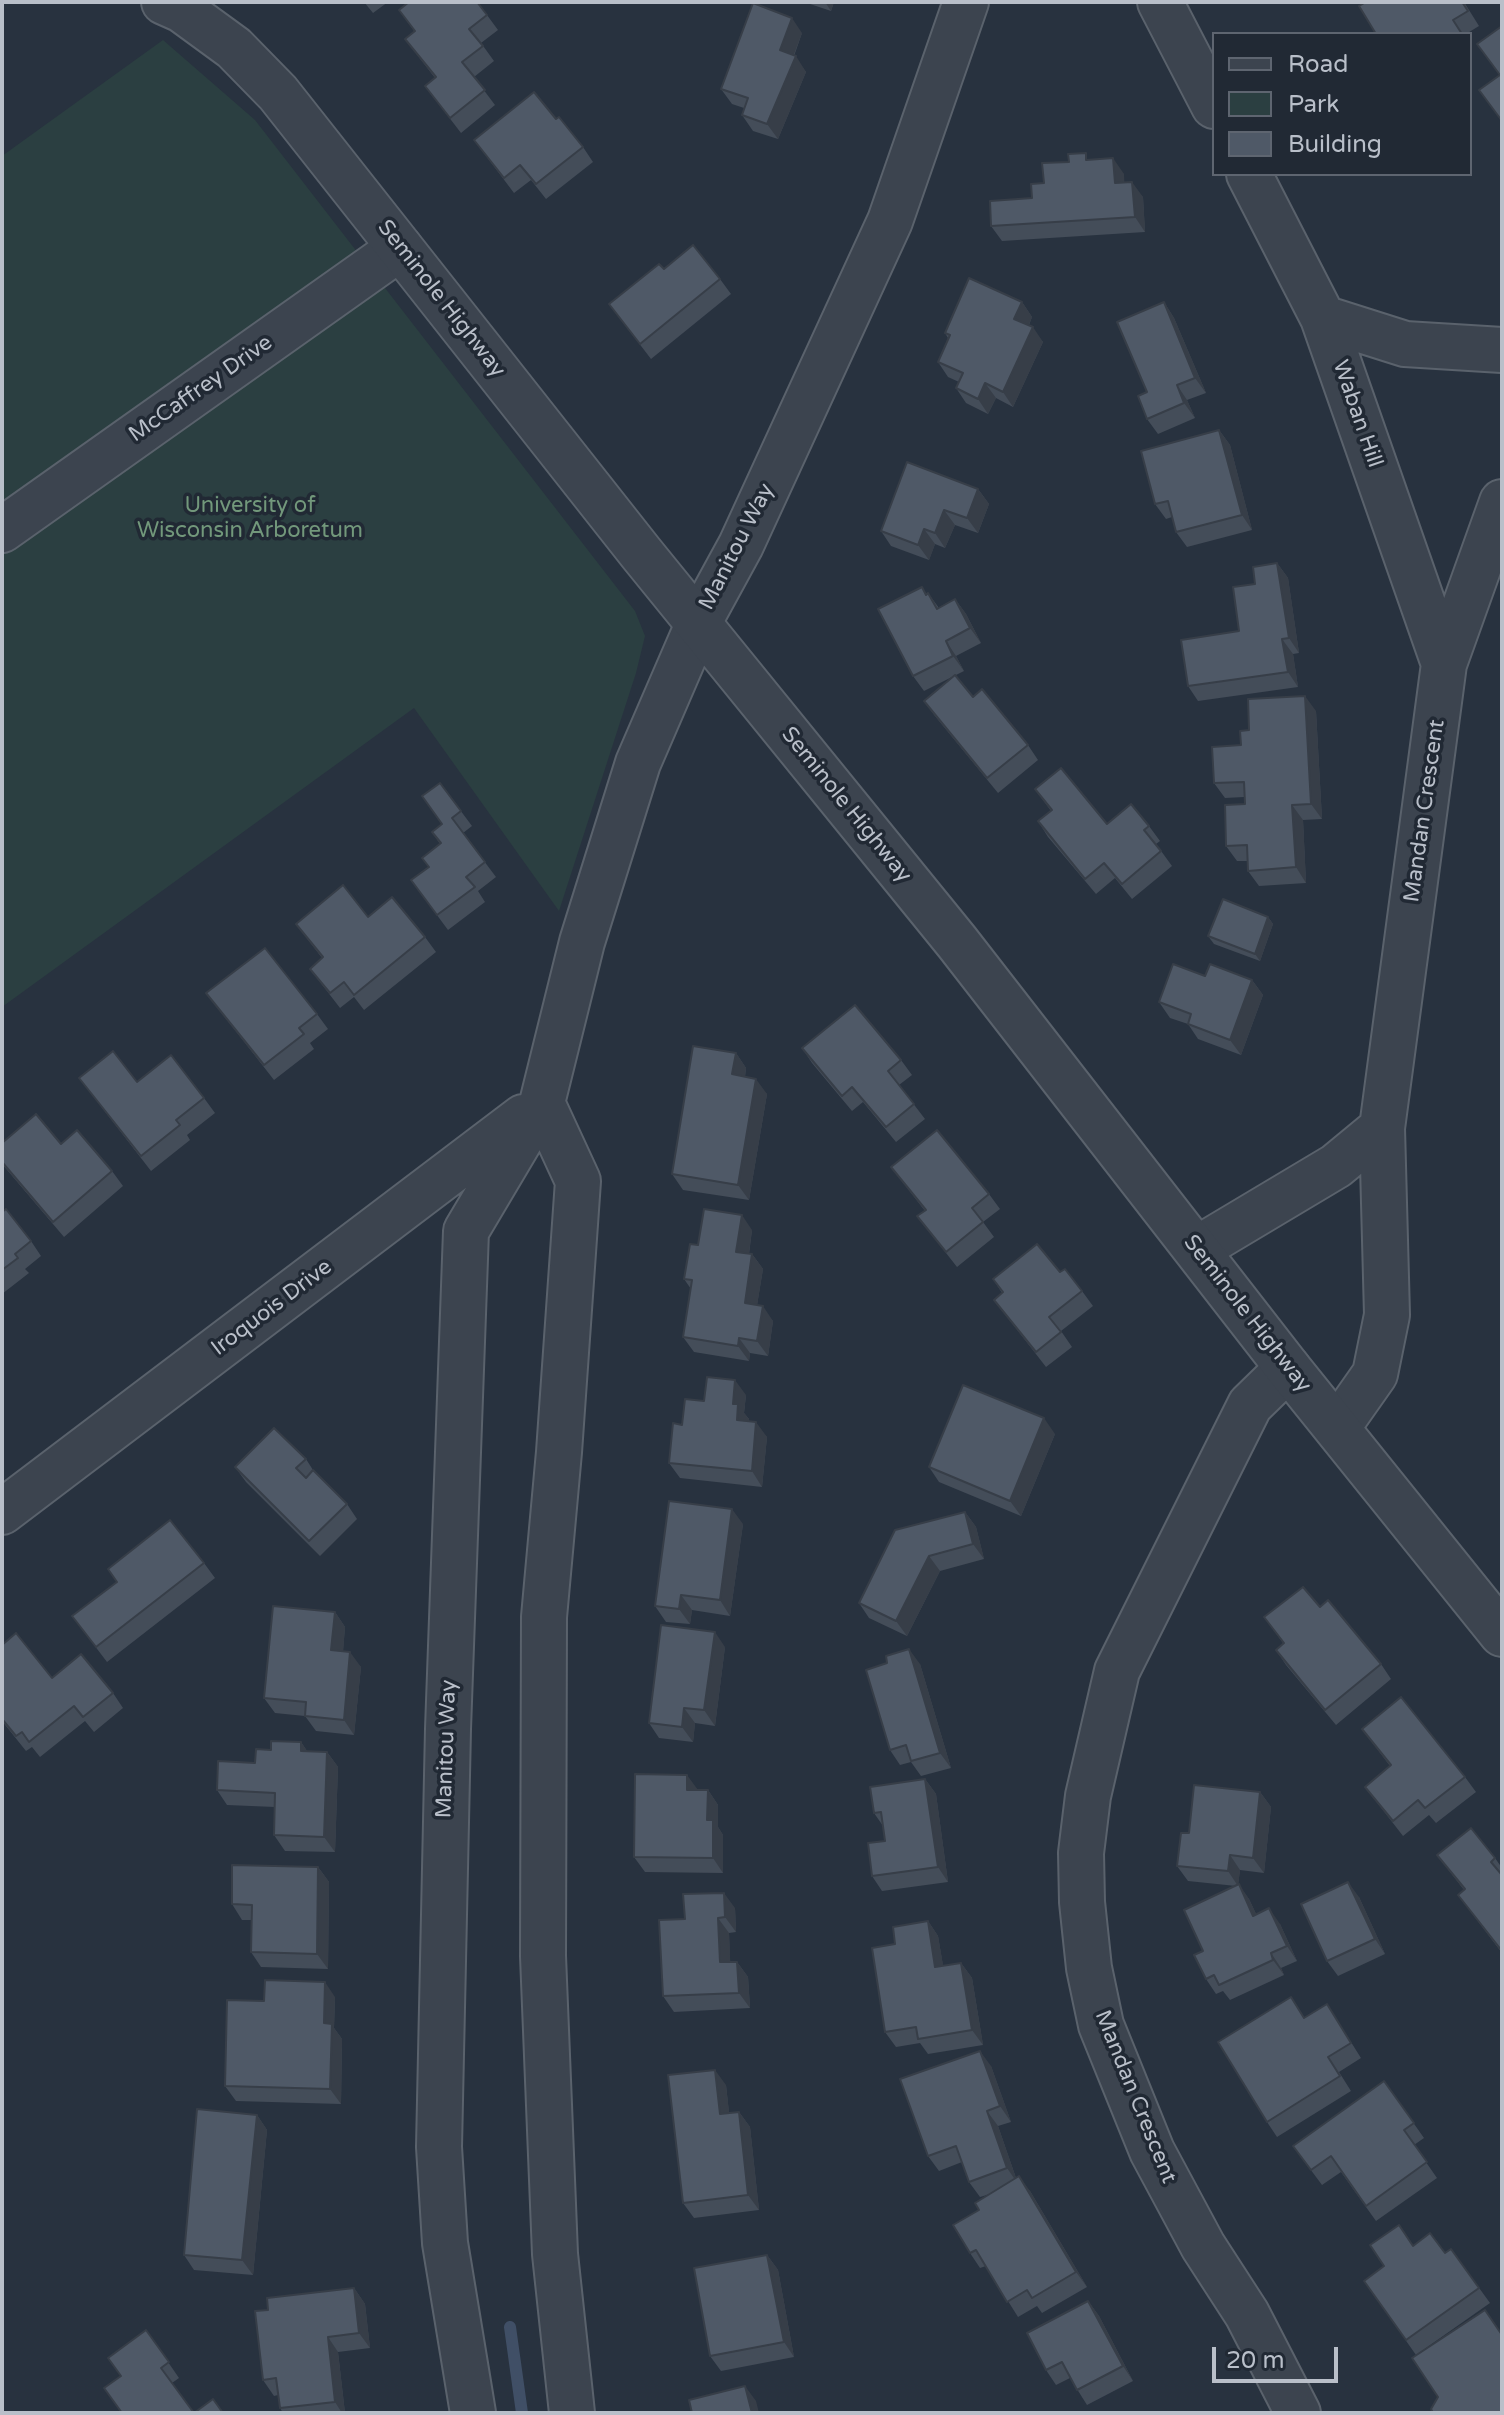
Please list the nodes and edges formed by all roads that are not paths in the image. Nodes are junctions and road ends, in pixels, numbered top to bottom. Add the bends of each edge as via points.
1 (164, 2) edge
2 (209, 2) edge
3 (966, 2) edge
4 (1160, 2) edge
5 (234, 48) junction
6 (1212, 102) edge
7 (1250, 176) edge
8 (400, 248) junction
9 (1323, 318) junction
10 (1502, 350) edge
11 (1502, 502) edge
12 (2, 530) edge
13 (699, 622) junction
14 (1444, 664) junction
15 (542, 1103) junction
16 (1382, 1128) junction
17 (1197, 1249) junction
18 (1288, 1368) junction
19 (1337, 1428) junction
20 (2, 1512) edge
21 (1502, 1634) edge
22 (468, 2404) edge
23 (572, 2413) edge
24 (1298, 2413) edge

1 - 5 street, Seminole Highway
2 - 5 street
3 - 13 street, Manitou Way via 890,221 741,545
4 - 6 street
5 - 8 street, Seminole Highway via 278,93
7 - 9 street, Waban Hill
8 - 12 street, McCaffrey Drive
8 - 13 street, Seminole Highway
9 - 10 street via 1405,344
9 - 14 street, Waban Hill
11 - 14 street, Mandan Crescent
13 - 15 street, Manitou Way via 638,763 582,942
13 - 17 street, Seminole Highway
14 - 16 street, Mandan Crescent
15 - 20 street, Iroquois Drive
15 - 22 street, Manitou Way via 466,1231 439,2147 445,2243
15 - 23 street via 578,1181 544,1617 543,1956 555,2254
16 - 17 street via 1336,1166
16 - 19 street, Mandan Crescent via 1387,1315 1375,1374
17 - 18 street, Seminole Highway
18 - 19 street, Seminole Highway
18 - 24 street, Mandan Crescent via 1250,1405 1117,1671 1088,1796 1081,1853 1089,1968 1101,2025 1152,2151
19 - 21 street, Seminole Highway

